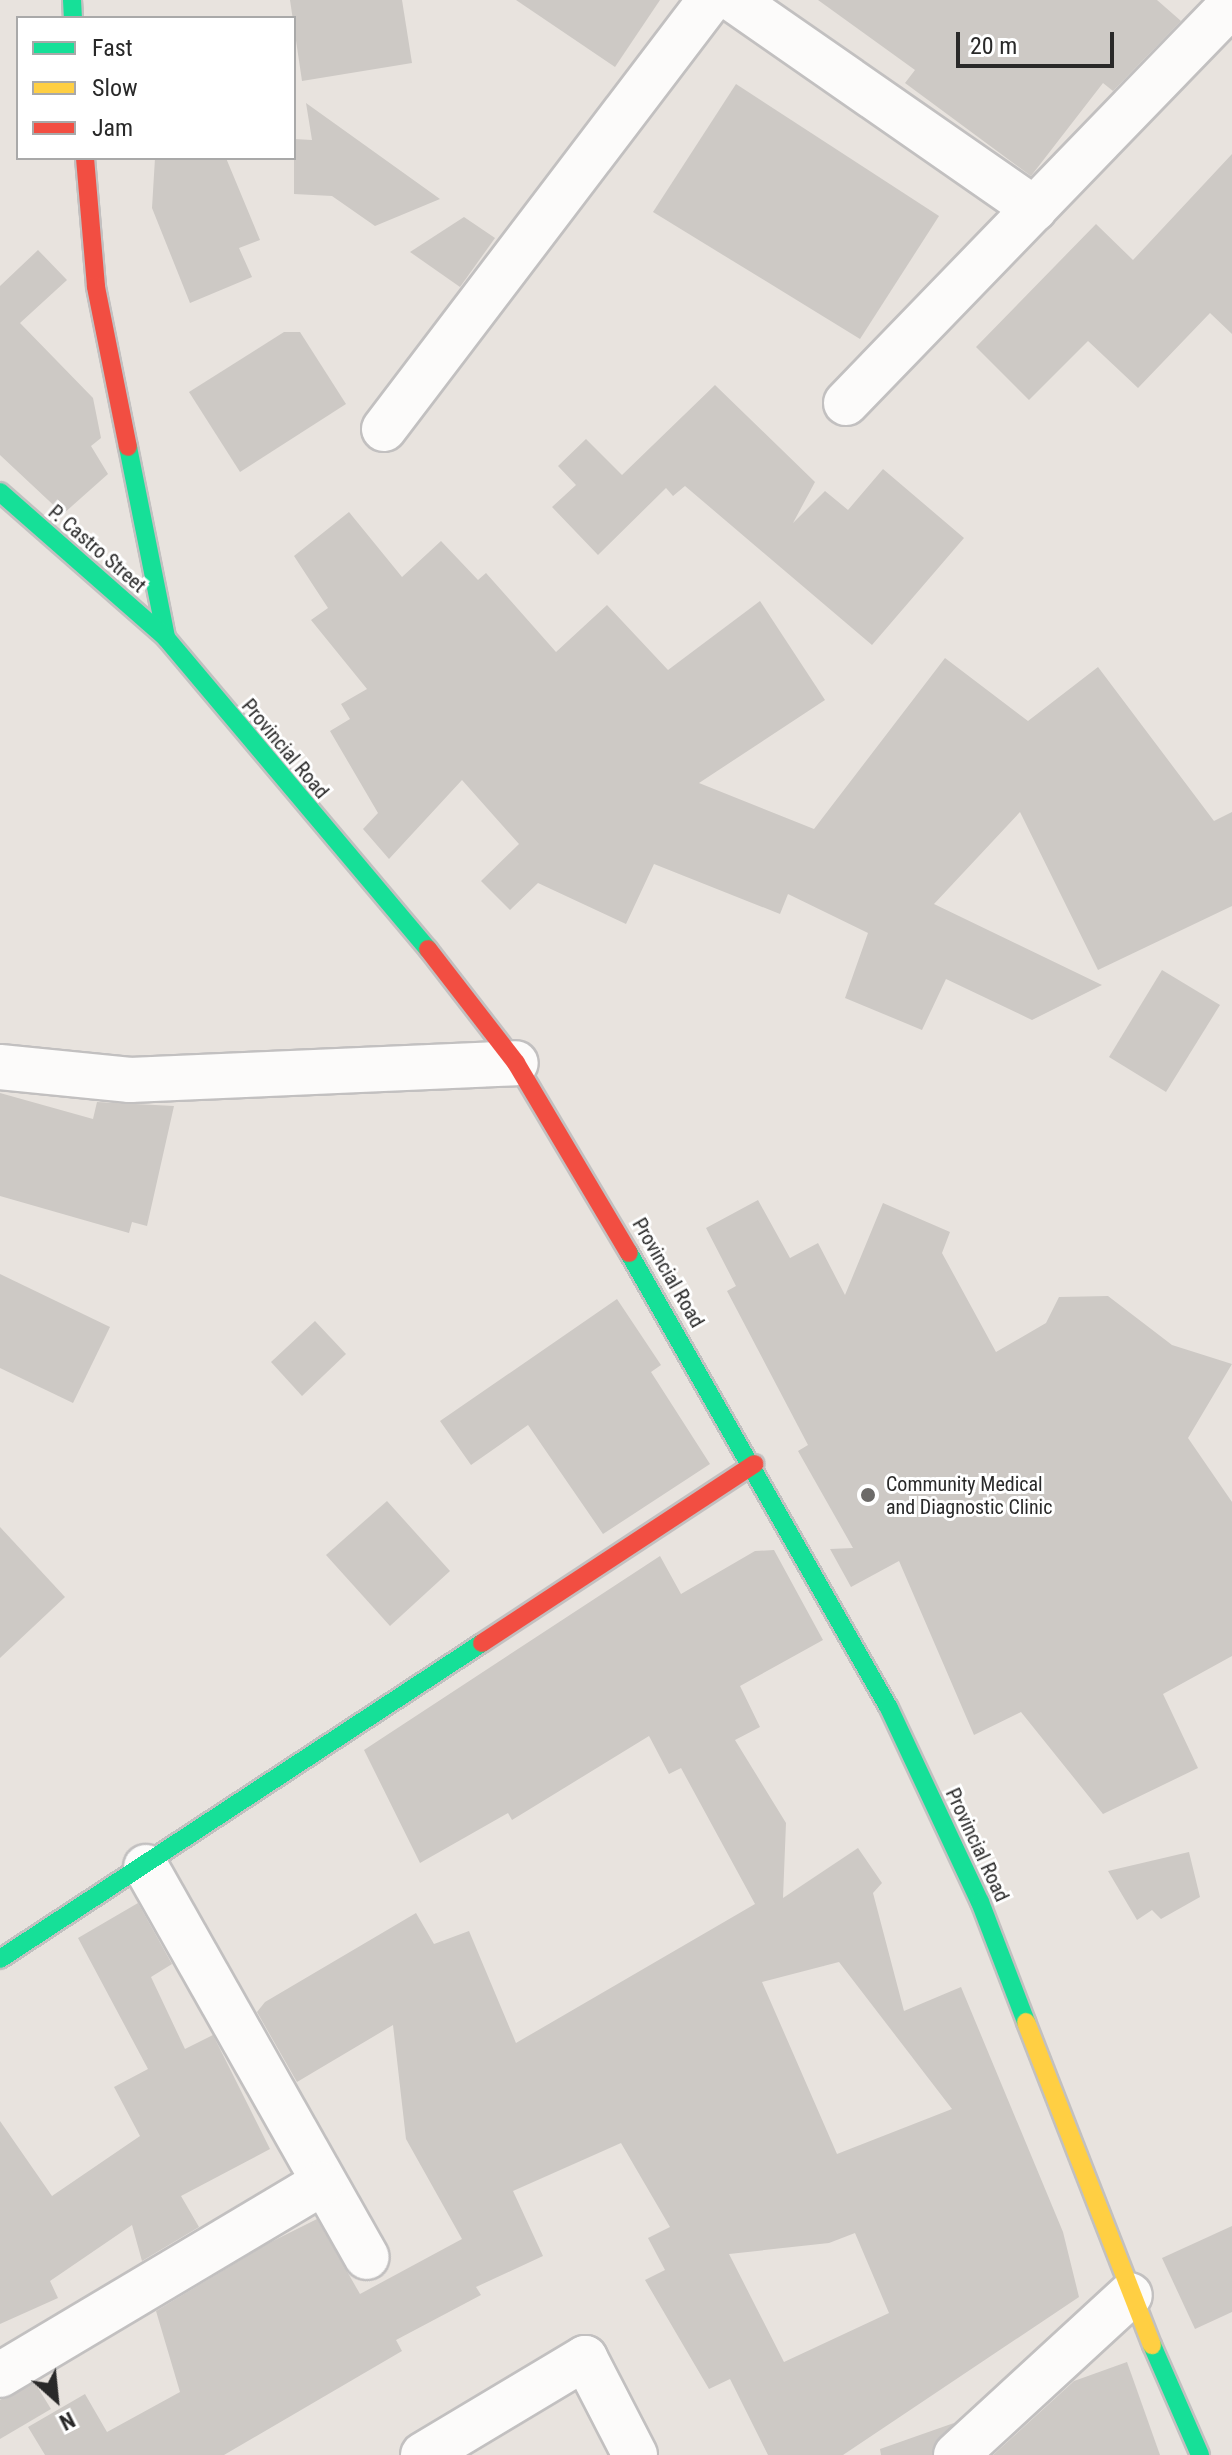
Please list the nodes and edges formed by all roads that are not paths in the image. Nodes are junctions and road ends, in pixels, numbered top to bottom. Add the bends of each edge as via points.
1 (710, 0) edge
2 (734, 0) edge
3 (1232, 4) edge
4 (85, 160) edge
5 (1035, 209) junction
6 (846, 403) dead end
7 (384, 429) dead end
8 (0, 492) edge
9 (166, 638) junction
10 (516, 1063) junction
11 (0, 1067) edge
12 (755, 1464) junction
13 (146, 1867) junction
14 (0, 1959) edge
15 (320, 2184) junction
16 (367, 2257) dead end
17 (1130, 2295) junction
18 (0, 2375) edge
19 (423, 2455) edge
20 (635, 2455) edge
21 (956, 2455) edge
22 (1200, 2455) edge

1 - 7 street
2 - 5 street
3 - 5 street
4 - 9 main road, Provincial Road via 96,287
5 - 6 street
8 - 9 main road, P. Castro Street
9 - 10 main road, Provincial Road via 386,894
10 - 11 street via 130,1080
10 - 12 main road, Provincial Road
12 - 13 main road
12 - 17 main road, Provincial Road via 889,1708 980,1902
13 - 14 main road
13 - 15 street
15 - 16 street
15 - 18 street
17 - 21 street
17 - 22 main road, Provincial Road
19 - 20 street via 585,2358

